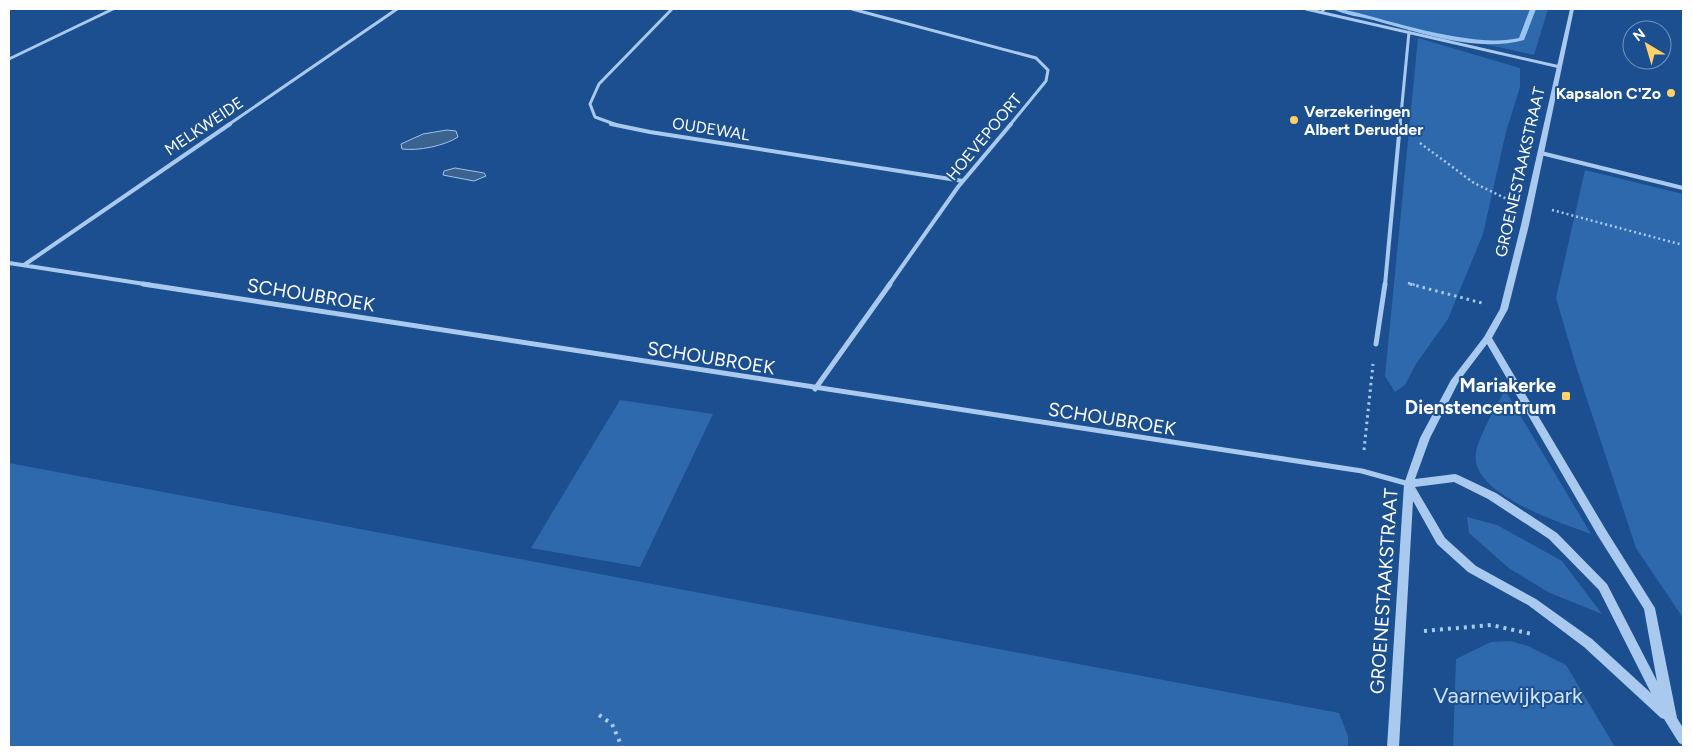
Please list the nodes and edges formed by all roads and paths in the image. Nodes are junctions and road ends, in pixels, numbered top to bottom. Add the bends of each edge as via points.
1 (113, 9) edge
2 (397, 9) edge
3 (672, 9) edge
4 (852, 9) edge
5 (1306, 9) edge
6 (1325, 9) edge
7 (1572, 9) edge
8 (1321, 12) junction
9 (1409, 32) junction
10 (9, 59) edge
11 (1560, 67) junction
12 (1400, 131) junction
13 (1542, 152) junction
14 (963, 181) junction
15 (1683, 188) edge
16 (1530, 204) junction
17 (1683, 246) edge
18 (9, 263) edge
19 (24, 265) junction
20 (1386, 277) junction
21 (1504, 309) junction
22 (1488, 338) junction
23 (1376, 344) joint
24 (815, 389) junction
25 (1362, 472) junction
26 (1409, 484) junction
27 (1401, 634) junction
28 (1537, 636) dead end
29 (599, 715) dead end
30 (1671, 720) junction
31 (1683, 739) edge
32 (622, 747) edge
33 (1393, 747) edge

1 - 10 street
2 - 19 street, MELKWEIDE
3 - 14 street, OUDEWAL via 599,84 590,104 595,117 650,132
4 - 14 street, HOEVEPOORT via 1018,52 1036,58 1048,70 1046,81
5 - 8 street
6 - 8 lane
7 - 11 street, GROENESTAAKSTRAAT
8 - 9 street
9 - 11 street
9 - 12 street
11 - 13 street, GROENESTAAKSTRAAT
12 - 16 path via 1499,197
12 - 20 street
13 - 15 street
13 - 16 street, GROENESTAAKSTRAAT
14 - 24 street, HOEVEPOORT
16 - 17 path
16 - 21 street, GROENESTAAKSTRAAT
18 - 19 street, SCHOUBROEK
19 - 24 street, SCHOUBROEK
20 - 21 path
20 - 23 street
21 - 22 street, GROENESTAAKSTRAAT
22 - 26 street, GROENESTAAKSTRAAT via 1455,380 1425,438
22 - 30 street via 1649,608
23 - 25 path
24 - 25 street, SCHOUBROEK
25 - 26 street, SCHOUBROEK
26 - 27 street, GROENESTAAKSTRAAT
26 - 30 street via 1441,541 1472,569 1532,602 1588,643
26 - 30 street via 1455,478 1492,496 1553,536 1603,587
27 - 28 path via 1491,625
27 - 33 street, GROENESTAAKSTRAAT
29 - 32 path via 612,724
30 - 31 street

